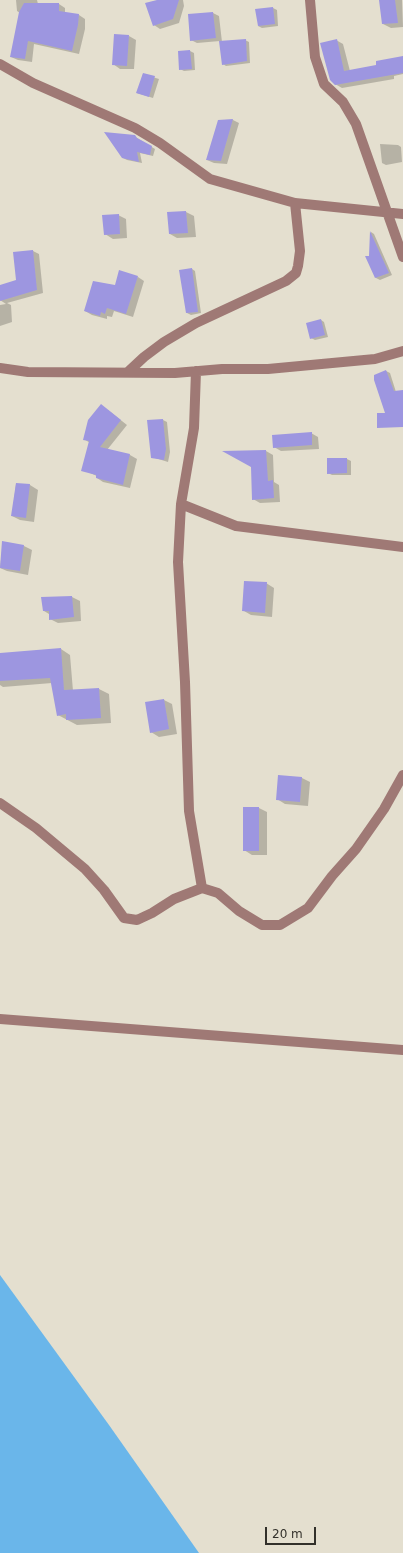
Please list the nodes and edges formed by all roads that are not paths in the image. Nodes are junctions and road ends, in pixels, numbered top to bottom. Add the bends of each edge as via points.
1 (310, 0) edge
2 (0, 64) edge
3 (295, 203) junction
4 (388, 212) junction
5 (403, 214) edge
6 (403, 257) edge
7 (403, 351) edge
8 (0, 368) edge
9 (130, 371) junction
10 (196, 371) junction
11 (181, 504) junction
12 (403, 547) edge
13 (403, 775) edge
14 (0, 803) edge
15 (202, 888) junction
16 (0, 1019) edge
17 (403, 1050) edge

1 - 4 street via 315,57 324,84 343,102 356,124
2 - 3 street via 33,83 135,128 210,179
3 - 4 street
3 - 9 street via 300,251 296,273 286,281 196,323 144,357
4 - 5 street
4 - 6 street
7 - 10 street via 375,359 344,362 268,369
8 - 9 street via 28,372
9 - 10 street
10 - 11 street via 194,428
11 - 12 street via 236,526
11 - 15 street via 178,562 189,811
13 - 15 street via 384,809 356,849 308,908 280,925 262,925 239,911 218,893
14 - 15 street via 36,828 85,869 124,918 137,920 174,899
16 - 17 street

